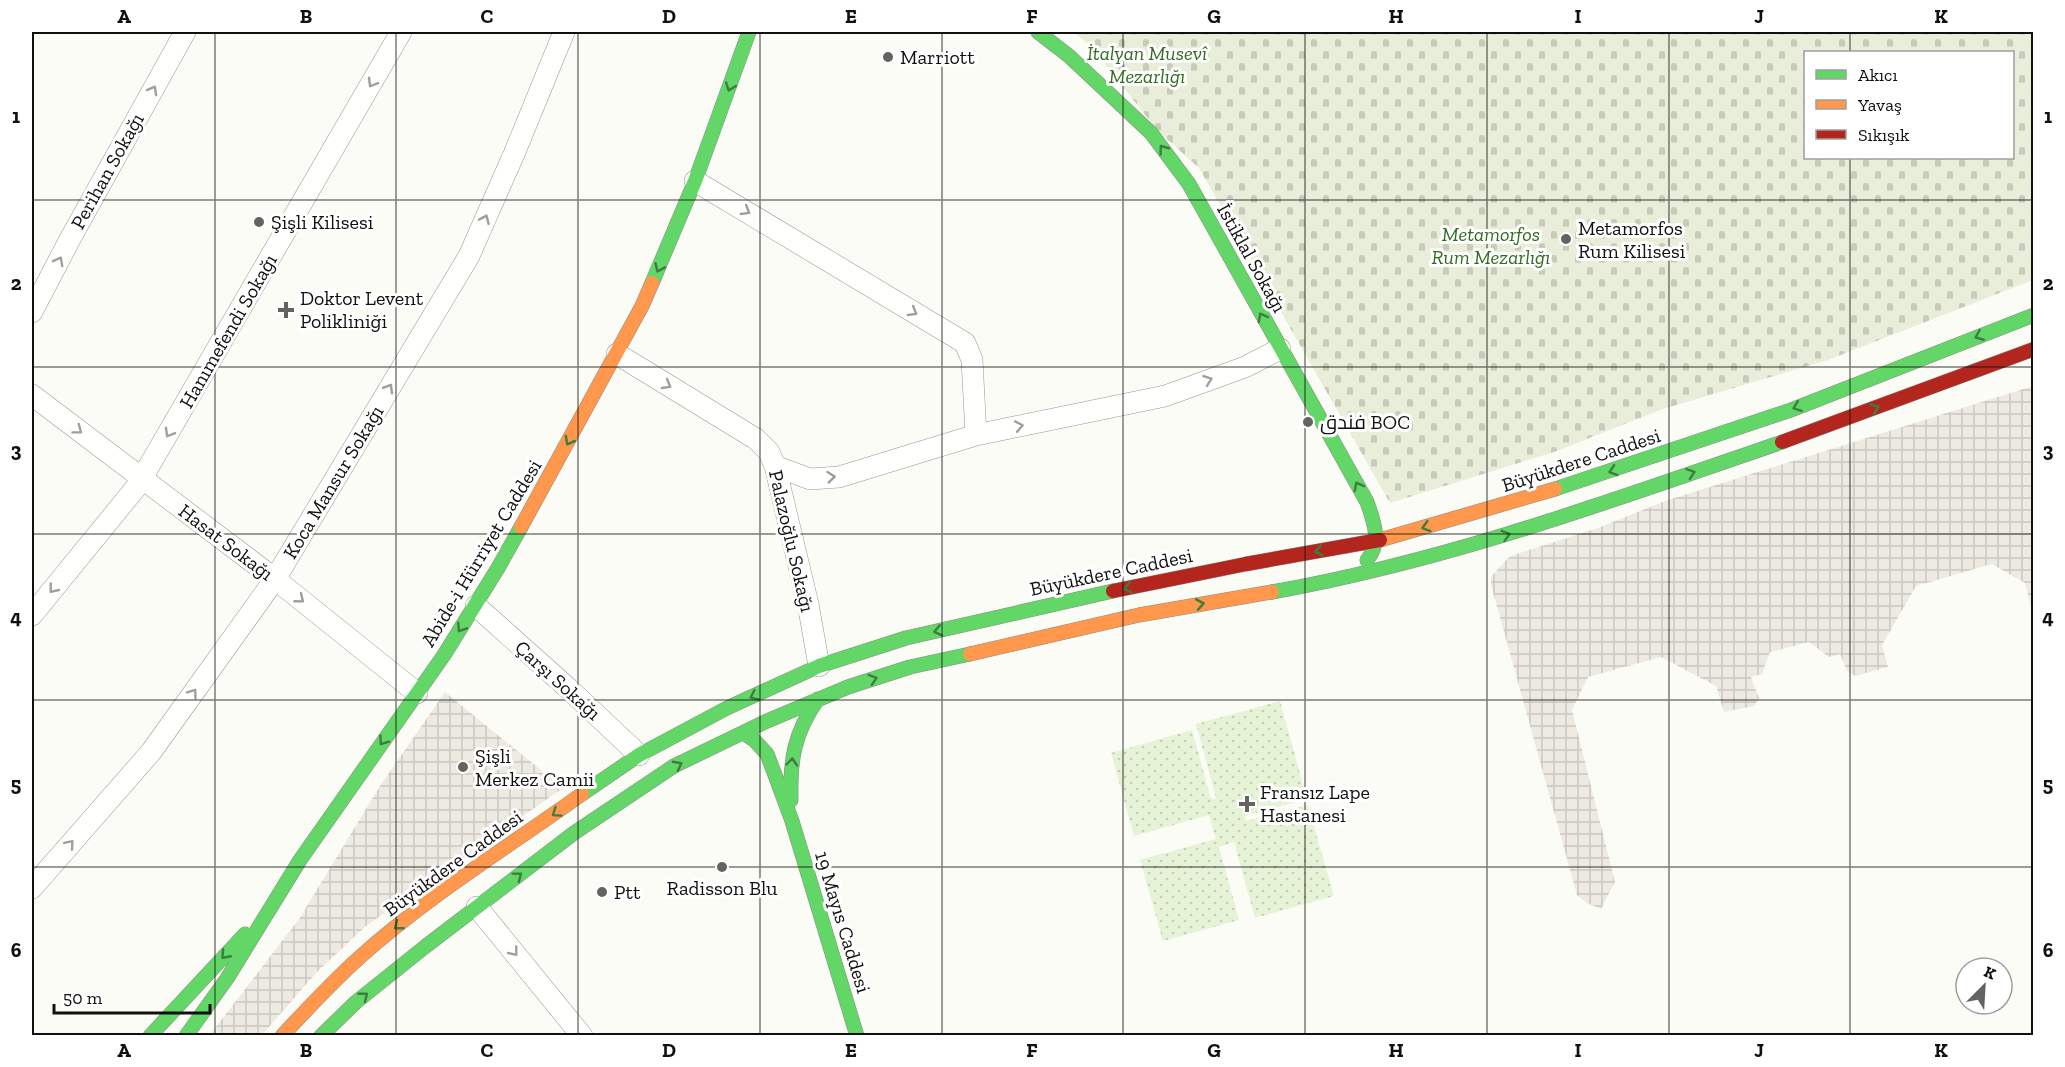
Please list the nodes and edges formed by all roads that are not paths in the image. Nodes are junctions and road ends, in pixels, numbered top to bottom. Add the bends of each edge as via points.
1 (185, 32) edge
2 (401, 32) edge
3 (564, 32) edge
4 (749, 32) edge
5 (1038, 32) edge
6 (695, 181) junction
7 (32, 312) edge
8 (2034, 315) edge
9 (1280, 349) junction
10 (2034, 350) edge
11 (617, 354) junction
12 (32, 395) edge
13 (976, 435) junction
14 (775, 466) junction
15 (142, 478) junction
16 (1377, 541) junction
17 (275, 579) junction
18 (1327, 582) junction
19 (476, 606) junction
20 (32, 615) edge
21 (819, 666) junction
22 (417, 693) junction
23 (818, 699) junction
24 (744, 733) junction
25 (639, 755) junction
26 (792, 821) junction
27 (32, 888) edge
28 (477, 907) junction
29 (267, 914) junction
30 (150, 1035) edge
31 (186, 1035) edge
32 (282, 1035) edge
33 (321, 1035) edge
34 (582, 1035) edge
35 (857, 1035) edge

7 -> 1 street, Perihan Sokağı
2 -> 15 street, Hanımefendi Sokağı
17 -> 3 street, Koca Mansur Sokağı via 469,256
4 -> 6 main road, Abide-i Hürriyet Caddesi
9 -> 5 main road, İstiklal Sokağı via 1189,184 1164,150 1115,99
6 -> 11 main road, Abide-i Hürriyet Caddesi via 651,286
6 -> 13 street via 965,343 972,360
8 -> 16 main road, Büyükdere Caddesi via 1800,407 1683,448 1543,494
13 -> 9 street via 1166,396 1245,367
16 -> 9 main road, İstiklal Sokağı via 1367,502
18 -> 10 main road via 1552,521
11 -> 14 street, Palazoğlu Sokağı via 756,440 769,452
11 -> 19 main road, Abide-i Hürriyet Caddesi
12 -> 15 street, Hasat Sokağı
14 -> 13 street via 810,479 839,477
14 - 21 street, Palazoğlu Sokağı
15 - 17 street, Hasat Sokağı
15 -> 20 street, Hanımefendi Sokağı
16 - 18 main road via 1368,560 1339,572
16 -> 21 main road, Büyükdere Caddesi via 1108,592 906,638
17 -> 22 street, Hasat Sokağı
27 -> 17 street, Koca Mansur Sokağı via 151,752
23 -> 18 main road via 910,667 1139,615
19 -> 22 main road, Abide-i Hürriyet Caddesi
19 - 25 street, Çarşı Sokağı
21 -> 25 main road, Büyükdere Caddesi
22 -> 29 main road, Abide-i Hürriyet Caddesi via 300,860
23 - 24 main road
26 -> 23 main road, 19 Mayıs Caddesi via 790,779 794,739
24 - 26 main road, 19 Mayıs Caddesi via 767,754
28 -> 24 main road via 653,779
25 -> 32 main road, Büyükdere Caddesi via 430,901 360,957
26 - 35 main road, 19 Mayıs Caddesi
33 -> 28 main road via 356,1002
28 -> 34 street
29 -> 30 main road, Abide-i Hürriyet Caddesi
29 - 31 main road

